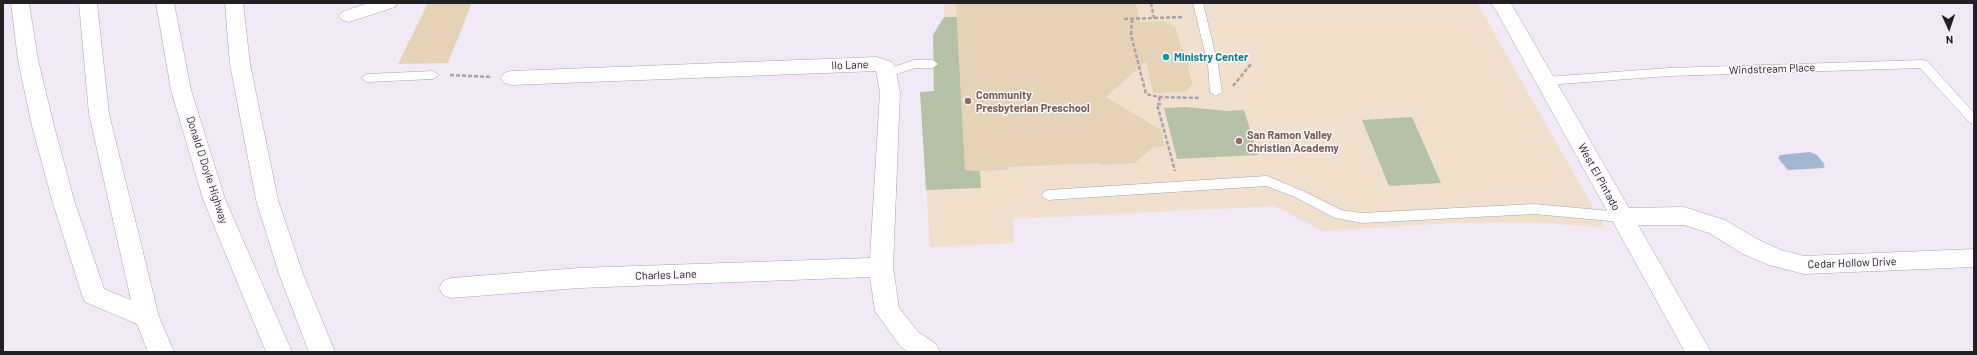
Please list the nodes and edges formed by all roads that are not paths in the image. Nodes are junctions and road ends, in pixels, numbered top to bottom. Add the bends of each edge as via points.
1 (20, 3) edge
2 (88, 3) edge
3 (165, 3) edge
4 (234, 3) edge
5 (388, 3) edge
6 (1198, 3) edge
7 (1500, 3) edge
8 (349, 16) dead end
9 (933, 64) dead end
10 (888, 73) junction
11 (433, 75) road end
12 (367, 78) dead end
13 (511, 78) road end
14 (1546, 81) junction
15 (1216, 92) dead end
16 (1974, 120) edge
17 (1048, 195) dead end
18 (1621, 217) junction
19 (1974, 258) edge
20 (881, 267) junction
21 (451, 288) dead end
22 (147, 317) junction
23 (161, 352) edge
24 (279, 352) edge
25 (322, 352) edge
26 (926, 352) edge
27 (1698, 352) edge

1 - 22 main road via 28,60 44,126 63,200 94,295
2 - 22 main road via 99,114
3 - 24 main road, Donald D Doyle Highway via 181,90 214,198
4 - 25 main road via 240,64 267,200 291,274
5 - 8 main road
6 - 15 lane via 1213,65
7 - 14 main road, West El Pintado
9 - 10 lane via 914,64
10 - 13 main road, Ilo Lane via 885,67 878,64
10 - 20 main road via 890,92
11 - 12 lane
14 - 16 lane, Windstream Place via 1669,72 1923,64
14 - 18 main road, West El Pintado
17 - 18 lane via 1267,181 1339,215 1362,218 1534,209
18 - 19 main road, Cedar Hollow Drive via 1663,214 1684,216 1717,226 1751,247 1777,258 1804,265
18 - 27 main road, West El Pintado
20 - 21 main road, Charles Lane via 579,278
20 - 26 main road via 887,311 909,340
22 - 23 main road

